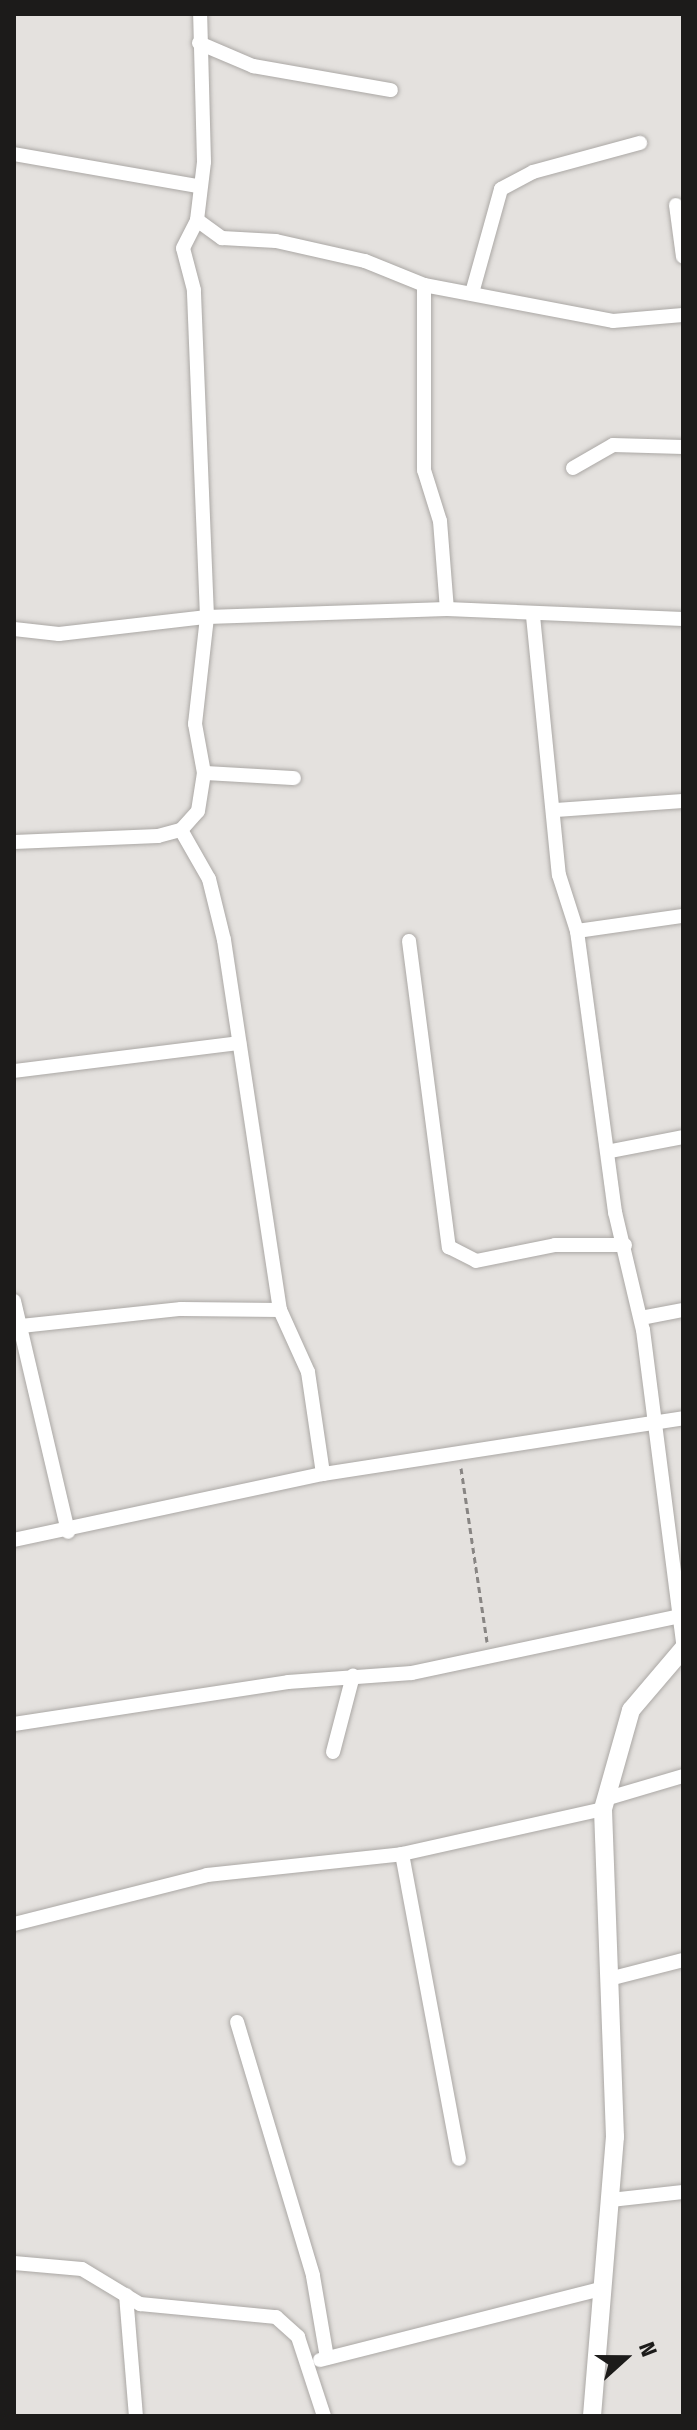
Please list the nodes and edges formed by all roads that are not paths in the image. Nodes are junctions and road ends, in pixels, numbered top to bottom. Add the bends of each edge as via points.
1 (200, 14) edge
2 (199, 43) junction
3 (391, 90) dead end
4 (640, 143) dead end
5 (14, 154) edge
6 (198, 186) junction
7 (676, 205) dead end
8 (197, 220) junction
9 (683, 257) edge
10 (424, 285) junction
11 (472, 293) junction
12 (683, 315) edge
13 (683, 447) edge
14 (573, 468) dead end
15 (447, 609) junction
16 (533, 616) junction
17 (207, 617) junction
18 (683, 619) edge
19 (14, 629) edge
20 (204, 773) junction
21 (294, 778) dead end
22 (683, 801) edge
23 (556, 810) junction
24 (181, 830) junction
25 (15, 845) edge
26 (683, 916) edge
27 (577, 931) junction
28 (409, 941) dead end
29 (239, 1043) junction
30 (14, 1071) edge
31 (683, 1137) edge
32 (611, 1151) junction
33 (625, 1245) junction
34 (14, 1301) edge
35 (280, 1310) junction
36 (683, 1310) edge
37 (641, 1318) junction
38 (20, 1334) edge
39 (683, 1418) edge
40 (650, 1421) junction
41 (323, 1474) junction
42 (68, 1532) junction
43 (14, 1540) edge
44 (675, 1617) junction
45 (683, 1642) edge
46 (683, 1649) edge
47 (353, 1676) junction
48 (14, 1724) edge
49 (333, 1752) dead end
50 (683, 1776) edge
51 (604, 1804) junction
52 (402, 1854) junction
53 (14, 1924) edge
54 (683, 1960) edge
55 (609, 1979) junction
56 (237, 2022) dead end
57 (459, 2159) dead end
58 (683, 2192) edge
59 (611, 2200) junction
60 (15, 2259) edge
61 (597, 2290) junction
62 (126, 2295) junction
63 (327, 2358) junction
64 (308, 2364) junction
65 (136, 2416) edge
66 (324, 2416) edge
67 (592, 2416) edge

1 - 2 street
2 - 3 street via 253,66
2 - 6 street
4 - 11 street via 533,172 501,189
5 - 6 street
6 - 8 street
7 - 9 street
8 - 10 street via 222,238 276,241 365,261
8 - 17 street via 183,248 194,290
10 - 11 street
10 - 15 street via 424,470 440,521
11 - 12 street via 613,321
13 - 14 street via 613,445
15 - 16 street
15 - 17 street
16 - 18 street
16 - 23 street
17 - 19 street via 107,632
17 - 20 street via 195,724
20 - 21 street
20 - 24 street via 198,811
22 - 23 street
23 - 27 street via 559,875
24 - 25 street
24 - 29 street via 209,879
26 - 27 street
27 - 32 street
28 - 33 street via 449,1247 476,1261 555,1245
29 - 30 street
29 - 35 street
31 - 32 street
32 - 33 street
33 - 37 street
34 - 38 street
35 - 38 street via 181,1309
35 - 41 street via 308,1372
36 - 37 street
37 - 40 street
38 - 42 street
39 - 40 street
40 - 41 street
40 - 44 street
41 - 42 street
42 - 43 street
44 - 45 street
44 - 47 street via 490,1658
46 - 51 street via 631,1710
47 - 48 street
47 - 49 street
50 - 51 street
51 - 52 street
51 - 55 street
52 - 53 street via 207,1875
52 - 57 street
54 - 55 street
55 - 59 street
56 - 63 street via 313,2276
58 - 59 street
59 - 61 street
60 - 62 street via 82,2269
61 - 63 street
61 - 67 street
62 - 64 street via 157,2307 276,2317 298,2337
62 - 65 street
63 - 64 street
64 - 66 street

